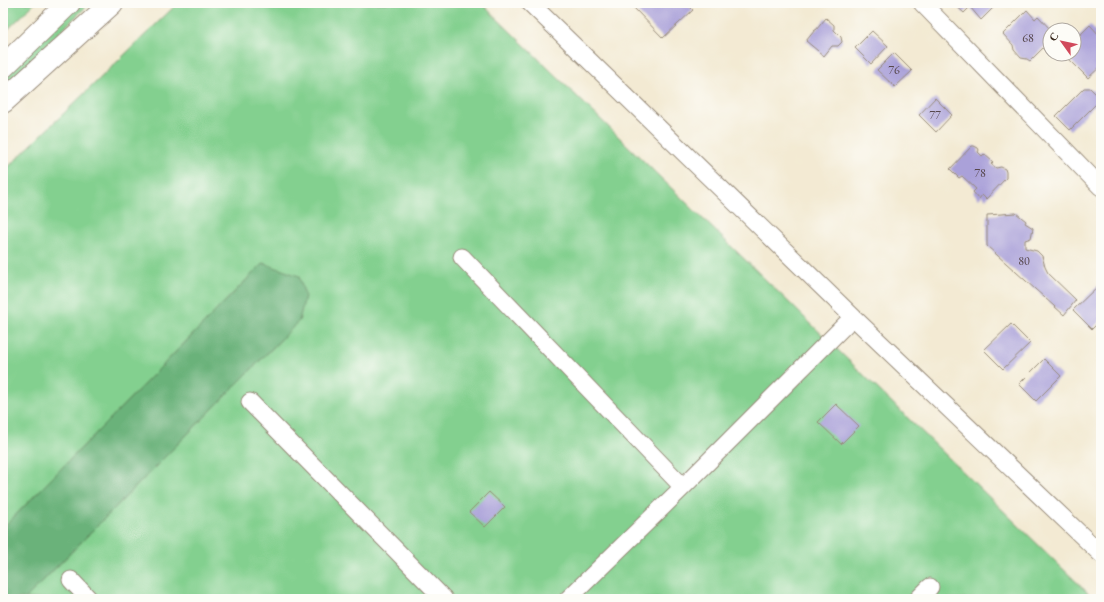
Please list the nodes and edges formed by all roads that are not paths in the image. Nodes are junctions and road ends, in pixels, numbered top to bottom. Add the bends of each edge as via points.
1 (69, 3) edge
2 (112, 3) edge
3 (530, 3) edge
4 (922, 3) edge
5 (3, 67) edge
6 (3, 102) edge
7 (1101, 187) edge
8 (462, 257) dead end
9 (853, 317) junction
10 (250, 402) dead end
11 (683, 486) junction
12 (1101, 554) edge
13 (71, 580) dead end
14 (930, 587) dead end
15 (89, 599) edge
16 (444, 599) edge
17 (568, 599) edge
18 (918, 599) edge

1 - 5 main road
2 - 6 main road
3 - 9 street
4 - 7 street
8 - 11 street
9 - 11 street
9 - 12 street
10 - 16 street
11 - 17 street
13 - 15 street
14 - 18 street

